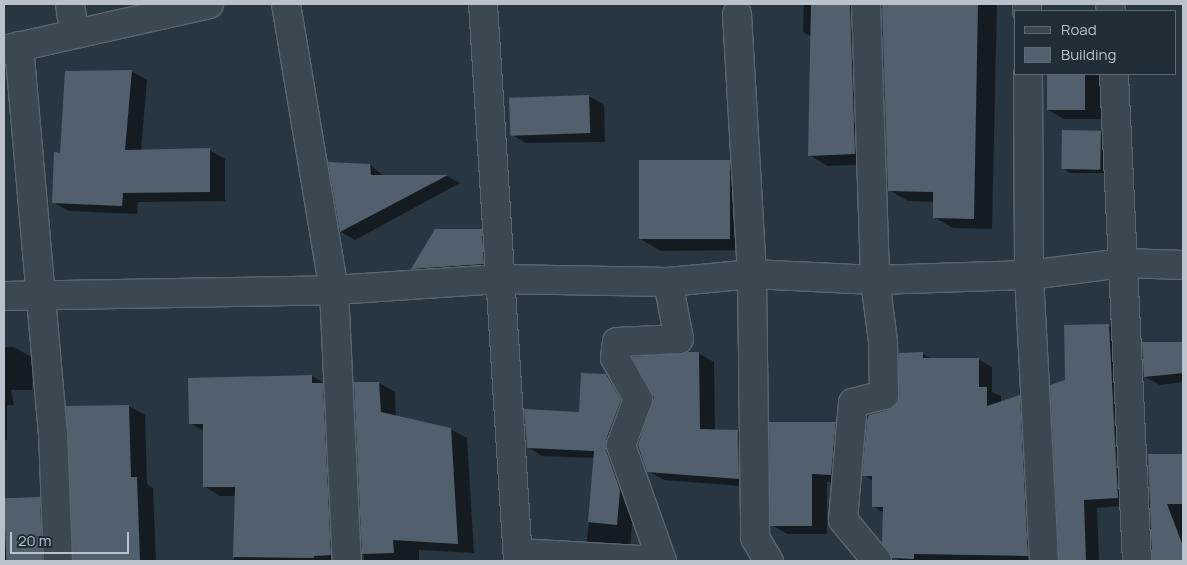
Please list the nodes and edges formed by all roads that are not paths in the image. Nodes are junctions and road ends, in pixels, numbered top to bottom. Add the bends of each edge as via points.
1 (70, 4) edge
2 (209, 4) edge
3 (286, 4) edge
4 (483, 4) edge
5 (866, 4) edge
6 (736, 14) dead end
7 (74, 32) junction
8 (12, 48) edge
9 (1028, 75) edge
10 (1114, 75) edge
11 (1124, 264) junction
12 (1183, 265) edge
13 (752, 274) junction
14 (1029, 275) junction
15 (500, 279) junction
16 (875, 280) junction
17 (668, 282) junction
18 (334, 290) junction
19 (42, 295) junction
20 (4, 296) edge
21 (518, 557) edge
22 (58, 561) edge
23 (347, 561) edge
24 (657, 561) edge
25 (662, 561) edge
26 (769, 561) edge
27 (877, 561) edge
28 (1044, 561) edge
29 (1137, 561) edge

1 - 7 street
2 - 7 street
3 - 18 street
4 - 15 street
5 - 16 street
6 - 13 street
7 - 8 street
8 - 19 street
9 - 14 street
10 - 11 street
11 - 12 street
11 - 14 street
11 - 29 street
13 - 16 street
13 - 17 street
13 - 26 street via 755,538
14 - 16 street
14 - 28 street
15 - 17 street
15 - 18 street
15 - 21 street
16 - 27 street via 883,342 884,395 853,403 843,520
17 - 25 street via 679,339 617,342 615,358 638,399 621,445
18 - 19 street
18 - 23 street
19 - 20 street
19 - 22 street
21 - 24 street

